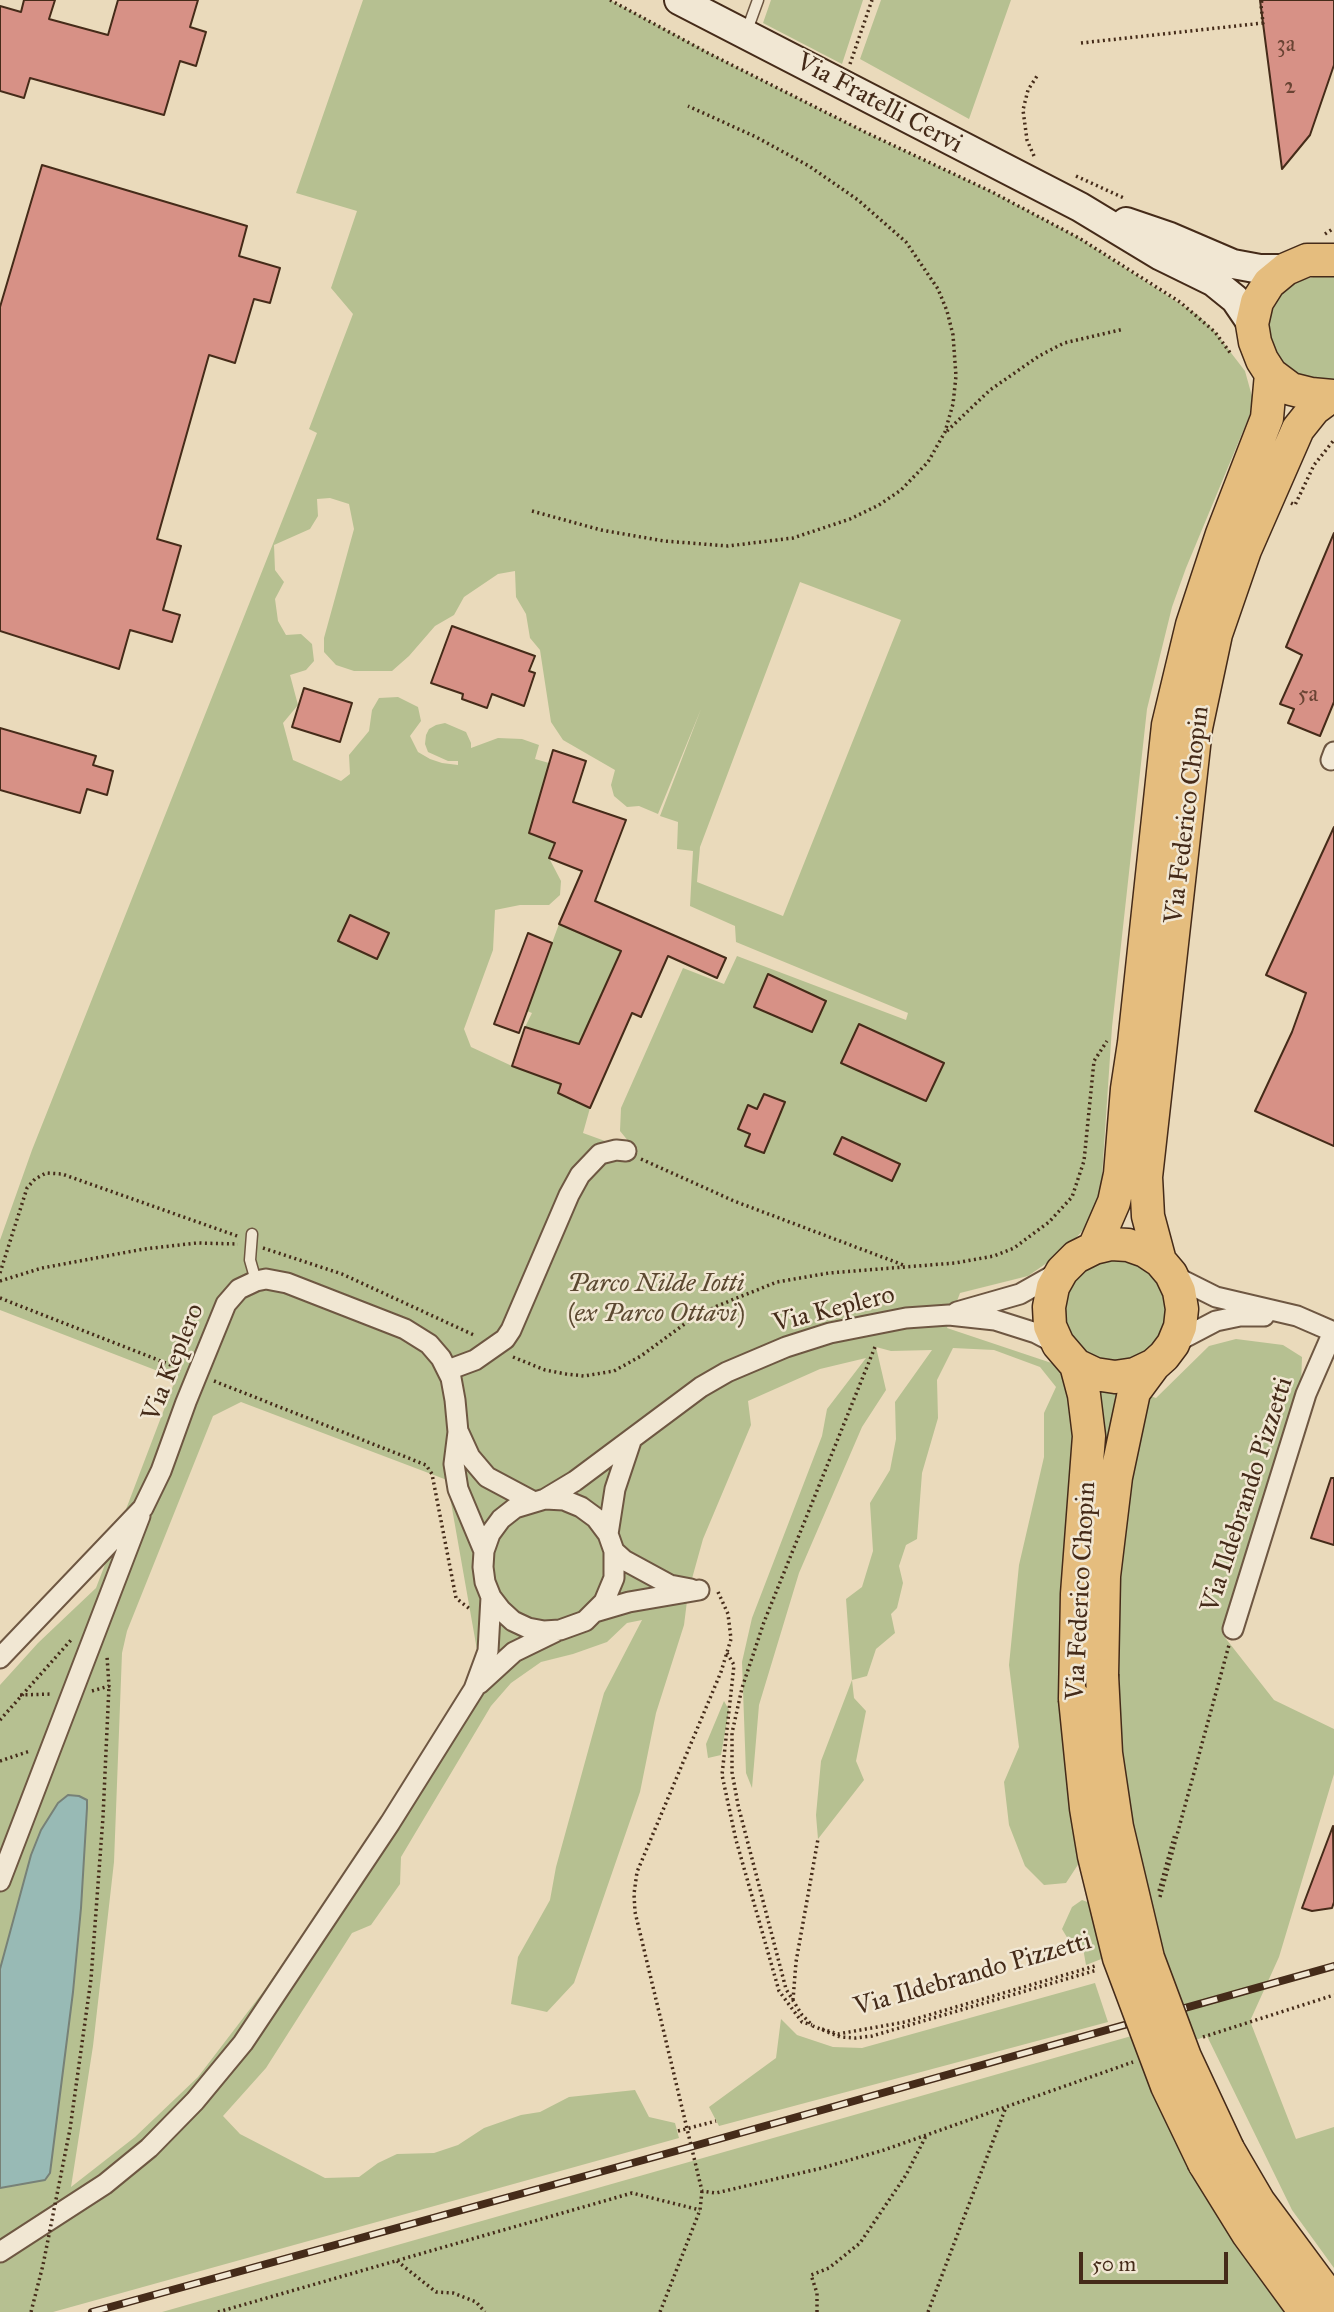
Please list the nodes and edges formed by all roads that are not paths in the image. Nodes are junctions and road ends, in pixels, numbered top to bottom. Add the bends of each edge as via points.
1 (679, 0) edge
2 (758, 0) edge
3 (746, 35) junction
4 (1080, 207) junction
5 (1331, 248) edge
6 (1286, 269) junction
7 (1252, 324) junction
8 (1271, 374) junction
9 (1332, 396) edge
10 (626, 1150) road end
11 (251, 1240) road end
12 (1094, 1248) junction
13 (1165, 1268) junction
14 (1062, 1270) junction
15 (256, 1281) junction
16 (949, 1315) junction
17 (1297, 1316) junction
18 (1333, 1332) edge
19 (1163, 1354) junction
20 (1067, 1355) junction
21 (448, 1370) junction
22 (458, 1432) junction
23 (631, 1441) junction
24 (538, 1500) junction
25 (143, 1508) junction
26 (611, 1543) junction
27 (484, 1551) junction
28 (491, 1597) junction
29 (595, 1612) junction
30 (1233, 1628) road end
31 (560, 1630) junction
32 (0, 1658) edge
33 (474, 1689) junction
34 (0, 1881) edge
35 (1216, 2156) junction
36 (0, 2252) edge
37 (1334, 2304) edge
38 (1305, 2312) edge

1 - 3 main road, Via Fratelli Cervi
2 - 3 lane
3 - 4 main road, Via Fratelli Cervi
4 - 6 main road, Via Fratelli Cervi via 1233,264
4 - 7 main road, Via Fratelli Cervi via 1226,290
5 - 6 main road, Via Fratelli Cervi
6 - 7 main road via 1269,283 1257,302
7 - 8 main road, Via Fratelli Cervi via 1255,342
8 - 9 main road via 1292,389
8 - 12 main road, Via Federico Chopin via 1268,418 1192,625 1168,724 1120,1174 1114,1202
9 - 13 main road, Via Federico Chopin via 1298,429 1245,550 1216,634 1196,727 1146,1177 1148,1216
10 - 21 street via 600,1154 580,1175 511,1329 496,1347
11 - 15 lane
12 - 13 main road via 1129,1245 1145,1251
12 - 14 main road
13 - 17 street via 1216,1297
13 - 19 main road, Via Federico Chopin via 1179,1291 1182,1309 1180,1327
14 - 16 street via 1020,1294
14 - 20 main road, Via Federico Chopin via 1053,1287 1050,1326
15 - 21 street via 287,1283 405,1329 429,1344
15 - 25 street, Via Keplero via 231,1296 205,1378
16 - 20 street via 1019,1326
16 - 23 street, Via Keplero via 864,1324 786,1347 701,1387
17 - 18 street
17 - 19 street via 1240,1316 1216,1321
18 - 30 street, Via Ildebrando Pizzetti via 1306,1394
19 - 20 main road via 1135,1374 1115,1377 1095,1374
19 - 35 main road, Via Federico Chopin, bridge via 1134,1392 1116,1477 1104,1577 1106,1753 1117,1827 1148,1958
20 - 35 main road, Via Federico Chopin, bridge via 1084,1395 1089,1445 1077,1594 1075,1699 1094,1856 1119,1958 1167,2085
21 - 22 street
22 - 24 street via 487,1477
22 - 27 street via 454,1464 458,1489
23 - 24 street, Via Keplero via 575,1481
23 - 26 street via 614,1489
24 - 26 street via 564,1500 581,1507 596,1518
24 - 27 street via 515,1508 501,1520
25 - 32 street, Via Keplero
25 - 34 street
26 - 29 street via 616,1565 610,1591
26 - 29 street via 624,1560 670,1585 699,1590
27 - 28 street via 485,1582
28 - 31 street via 521,1624
28 - 33 street via 488,1651
29 - 31 street
31 - 33 street via 514,1652
33 - 36 street via 250,2033 195,2101 105,2184
35 - 37 main road, Via Federico Chopin via 1259,2202
35 - 38 main road, Via Federico Chopin via 1248,2234

